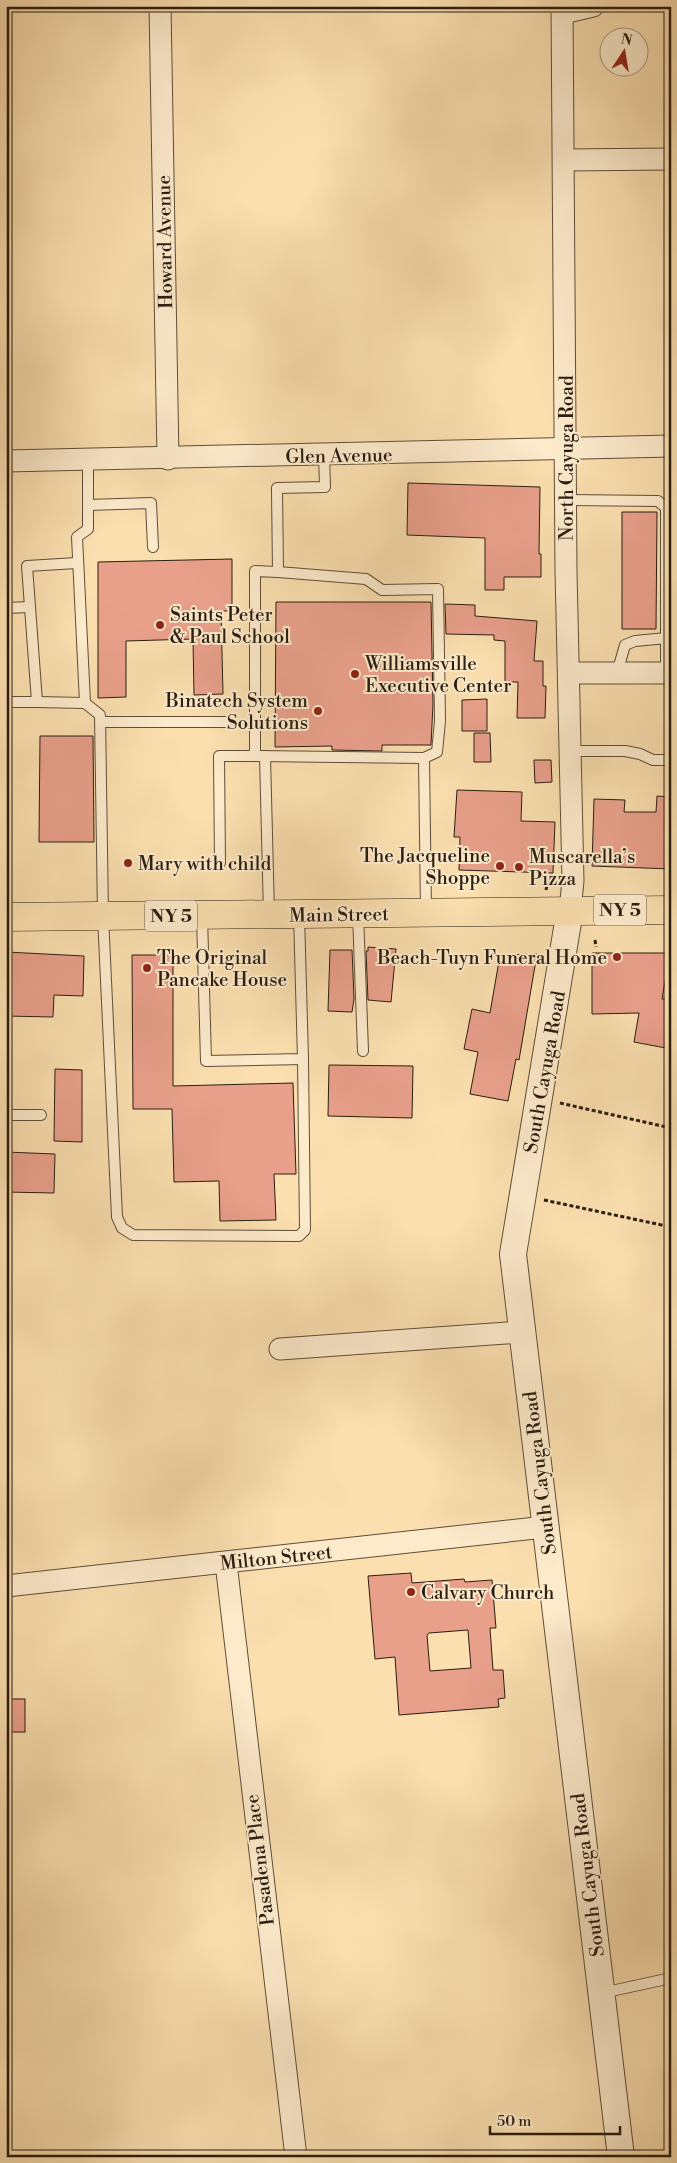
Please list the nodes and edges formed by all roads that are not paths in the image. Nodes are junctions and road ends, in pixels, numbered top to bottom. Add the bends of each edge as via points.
1 (592, 6) edge
2 (563, 10) edge
3 (160, 16) edge
4 (671, 159) edge
5 (564, 160) junction
6 (671, 446) edge
7 (566, 447) junction
8 (324, 455) junction
9 (168, 459) junction
10 (88, 460) junction
11 (6, 461) edge
12 (566, 500) junction
13 (88, 505) junction
14 (153, 547) dead end
15 (77, 563) junction
16 (278, 572) junction
17 (30, 607) junction
18 (6, 608) edge
19 (667, 638) junction
20 (569, 673) junction
21 (617, 673) junction
22 (668, 673) edge
23 (6, 702) edge
24 (37, 702) junction
25 (85, 703) junction
26 (101, 722) junction
27 (226, 722) dead end
28 (570, 751) junction
29 (260, 756) junction
30 (424, 758) junction
31 (671, 760) edge
32 (220, 863) dead end
33 (570, 910) junction
34 (671, 910) edge
35 (426, 912) junction
36 (358, 913) junction
37 (299, 914) junction
38 (202, 915) junction
39 (269, 915) junction
40 (103, 916) junction
41 (6, 917) edge
42 (363, 1051) dead end
43 (303, 1059) junction
44 (6, 1115) edge
45 (41, 1115) dead end
46 (522, 1332) junction
47 (280, 1349) dead end
48 (545, 1527) junction
49 (226, 1563) junction
50 (6, 1586) edge
51 (671, 1978) edge
52 (602, 1993) junction
53 (296, 2157) edge
54 (622, 2157) edge

1 - 2 street
2 - 5 street, North Cayuga Road
3 - 9 street, Howard Avenue
4 - 5 street
5 - 7 street, North Cayuga Road
6 - 7 street, Glen Avenue
7 - 8 street, Glen Avenue
7 - 12 street, North Cayuga Road
8 - 9 street, Glen Avenue
8 - 16 lane via 325,487 277,488
9 - 10 street, Glen Avenue
10 - 11 street, Glen Avenue
10 - 13 lane
12 - 19 lane via 658,501 666,508
12 - 20 street, North Cayuga Road
13 - 14 lane via 151,503
13 - 15 lane via 88,529 77,537
15 - 17 lane via 27,566
15 - 25 lane
16 - 29 lane via 255,572
16 - 30 lane via 366,580 382,590 438,589 440,721 437,752
17 - 18 lane
17 - 24 lane
19 - 21 lane via 625,645
19 - 22 lane
20 - 21 street
20 - 28 street, North Cayuga Road
21 - 22 street
23 - 24 lane
24 - 25 lane
25 - 26 lane via 100,715
26 - 27 lane
26 - 40 lane
28 - 31 lane via 625,751 653,760
28 - 33 street, North Cayuga Road via 573,881
29 - 30 lane
29 - 32 lane via 219,756
29 - 39 lane
30 - 35 lane
33 - 34 main road, Main Street / NY 5
33 - 35 main road, Main Street / NY 5
33 - 46 street, South Cayuga Road via 513,1254
35 - 36 main road, Main Street / NY 5
36 - 37 main road, Main Street / NY 5
36 - 42 lane
37 - 39 main road, Main Street / NY 5
37 - 43 lane
38 - 39 main road, Main Street / NY 5
38 - 40 main road, Main Street / NY 5
38 - 43 lane via 206,1061
40 - 41 main road, Main Street / NY 5
40 - 43 lane via 117,1217 122,1228 133,1235 299,1236 305,1230
44 - 45 lane
46 - 47 street
46 - 48 street, South Cayuga Road
48 - 49 street, Milton Street
48 - 52 street, South Cayuga Road
49 - 50 street, Milton Street
49 - 53 street, Pasadena Place
51 - 52 lane
52 - 54 street, South Cayuga Road

